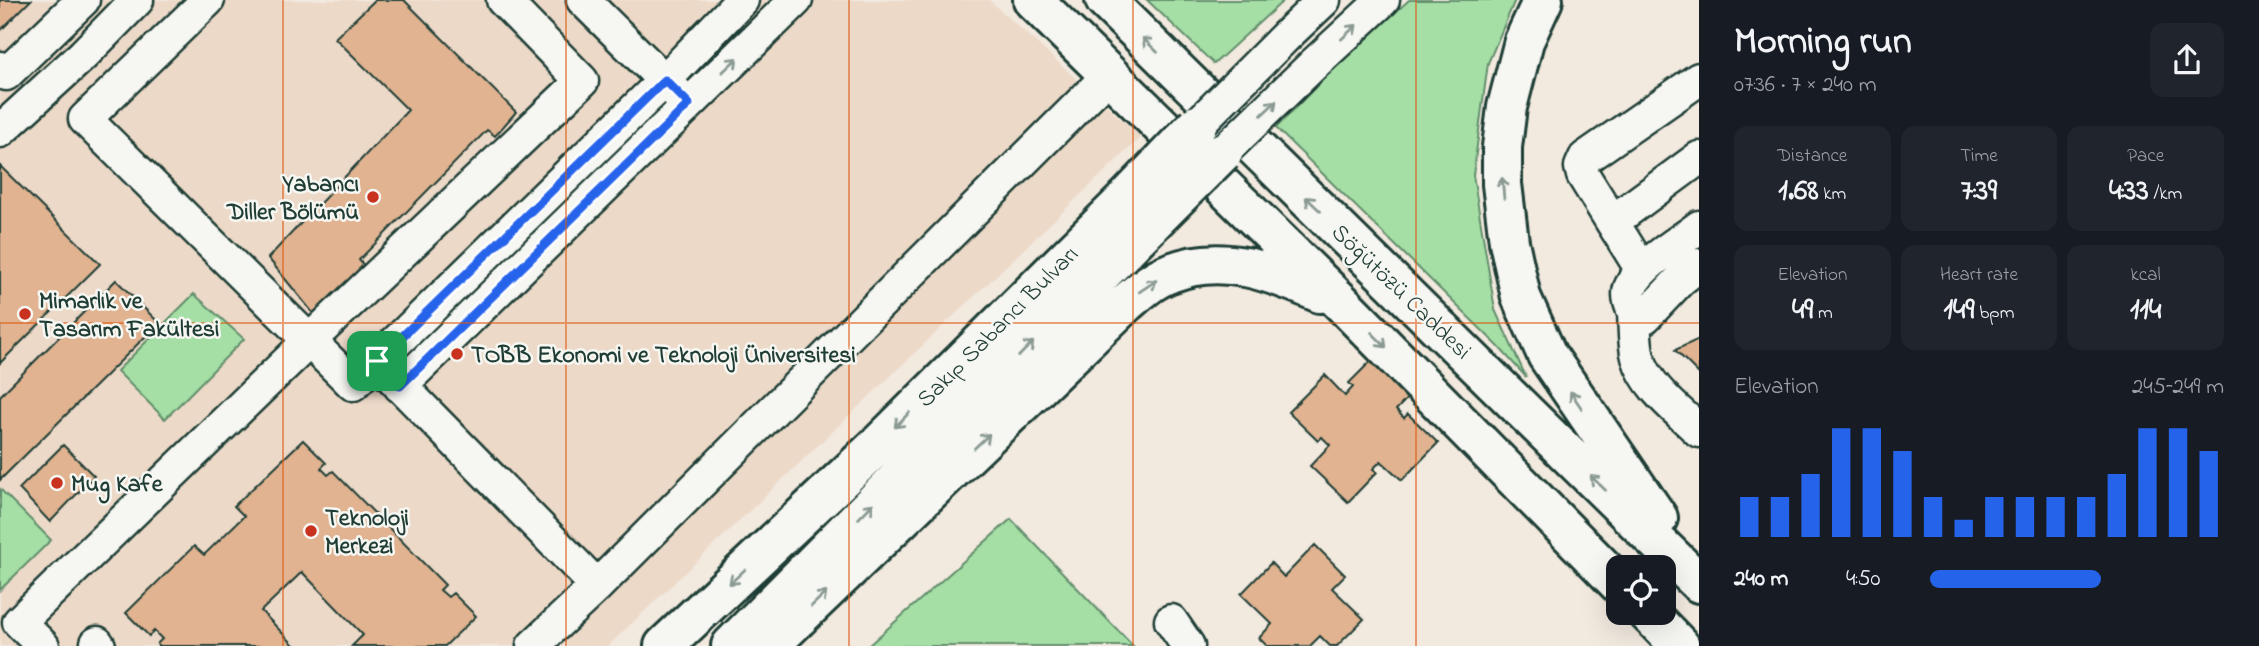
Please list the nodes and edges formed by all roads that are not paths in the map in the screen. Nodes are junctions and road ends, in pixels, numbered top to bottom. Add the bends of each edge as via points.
1 (83, 0) edge
2 (137, 0) edge
3 (208, 0) edge
4 (503, 0) edge
5 (583, 0) edge
6 (742, 0) edge
7 (796, 0) edge
8 (1033, 0) edge
9 (1105, 0) edge
10 (1324, 0) edge
11 (1383, 0) edge
12 (1543, 0) edge
13 (0, 68) edge
14 (1110, 75) junction
15 (1699, 79) edge
16 (665, 80) junction
17 (689, 104) junction
18 (1197, 125) joint
19 (0, 131) edge
20 (1223, 152) joint
21 (1699, 159) edge
22 (1138, 212) junction
23 (1612, 222) junction
24 (1699, 227) edge
25 (1699, 265) edge
26 (1643, 270) junction
27 (1342, 303) junction
28 (1634, 312) junction
29 (310, 340) junction
30 (377, 361) junction
31 (400, 386) junction
32 (1699, 430) edge
33 (1606, 571) edge
34 (1699, 577) edge
35 (1699, 583) edge
36 (597, 586) junction
37 (1660, 625) edge
38 (43, 646) edge
39 (533, 646) edge
40 (664, 646) edge
41 (732, 646) edge
42 (769, 646) edge
43 (1680, 646) edge

1 - 13 street via 6,74
2 - 19 street
3 - 29 street via 85,119
4 - 29 street via 582,81
5 - 16 street
6 - 16 street
17 -> 7 street
8 - 14 main road, Söğütözü Caddesi
35 -> 9 main road, Söğütözü Caddesi
10 - 18 street, Sakıp Sabancı Bulvarı, bridge
20 -> 11 street, Sakıp Sabancı Bulvarı, bridge
34 -> 12 main road via 1546,355 1521,297 1509,242 1502,147 1524,41
14 - 27 main road, Söğütözü Caddesi
14 - 36 street
15 - 23 street via 1582,162 1583,175
16 - 17 street
16 - 30 street
17 - 31 street
18 - 22 main road, Sakıp Sabancı Bulvarı, bridge
20 - 22 main road, Sakıp Sabancı Bulvarı, bridge
21 - 23 street
22 -> 40 main road, Sakıp Sabancı Bulvarı via 879,444
41 -> 22 main road, Sakıp Sabancı Bulvarı
23 - 26 street
24 - 26 street
25 - 28 street via 1645,317
26 - 28 street via 1629,294
27 -> 33 main road, Söğütözü Caddesi
42 -> 27 main road via 1116,312 1168,273 1195,265 1224,264 1277,274
28 - 32 street via 1638,358 1645,373
29 - 30 street via 353,384
29 - 38 street via 19,622
30 - 31 street
31 - 36 street
36 - 39 street
37 - 43 main road

